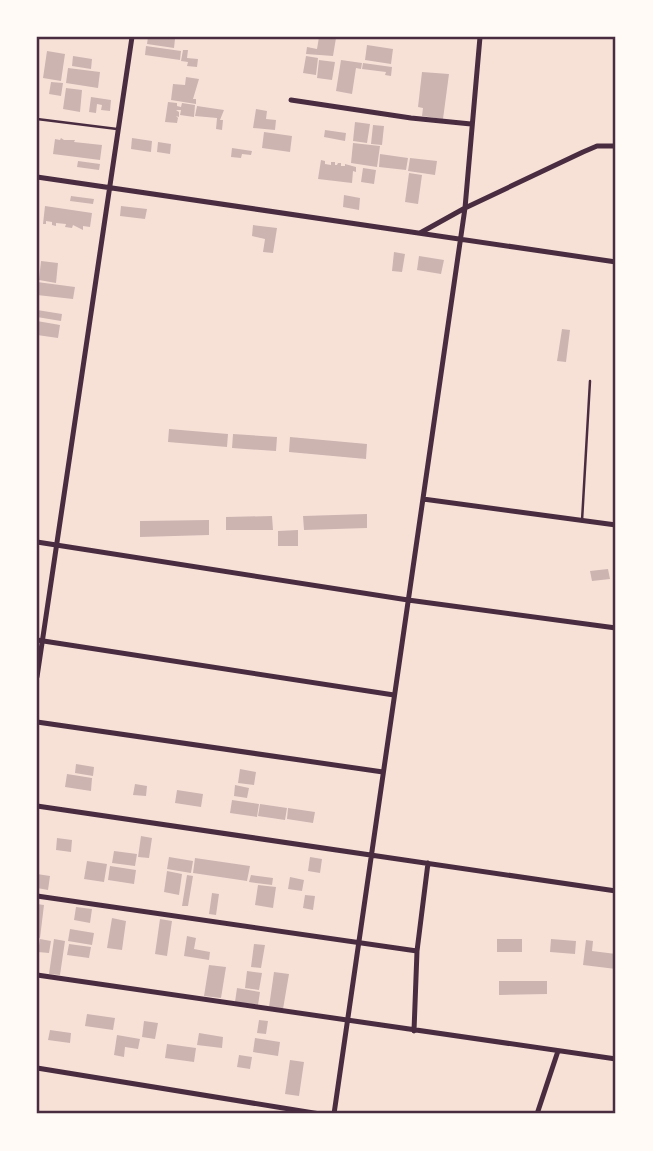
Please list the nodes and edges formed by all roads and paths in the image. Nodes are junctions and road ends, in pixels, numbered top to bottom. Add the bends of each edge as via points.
1 (132, 37) edge
2 (480, 37) edge
3 (291, 100) dead end
4 (37, 119) edge
5 (471, 124) junction
6 (118, 130) junction
7 (616, 146) edge
8 (37, 177) edge
9 (109, 187) junction
10 (465, 208) junction
11 (420, 233) junction
12 (461, 239) junction
13 (616, 262) edge
14 (590, 381) dead end
15 (423, 499) junction
16 (582, 521) junction
17 (616, 525) edge
18 (37, 542) edge
19 (56, 545) junction
20 (408, 600) junction
21 (616, 628) edge
22 (39, 641) edge
23 (37, 677) edge
24 (394, 695) junction
25 (37, 722) edge
26 (383, 772) junction
27 (37, 806) edge
28 (371, 855) junction
29 (428, 863) junction
30 (616, 891) edge
31 (37, 896) edge
32 (360, 942) junction
33 (416, 951) junction
34 (37, 975) edge
35 (348, 1021) junction
36 (414, 1031) junction
37 (558, 1051) junction
38 (616, 1059) edge
39 (37, 1068) edge
40 (320, 1114) edge
41 (334, 1114) edge
42 (537, 1114) edge

1 - 6 street
2 - 5 street
3 - 5 street
4 - 6 lane
5 - 10 street
6 - 9 street
7 - 10 street via 597,146
8 - 9 street
9 - 11 street
9 - 19 street
10 - 11 street
10 - 12 street
11 - 12 street
12 - 13 street
12 - 15 street
14 - 16 lane
15 - 16 street
15 - 20 street
16 - 17 street
18 - 19 street
19 - 20 street
19 - 22 street
20 - 21 street
20 - 24 street
22 - 23 street
22 - 24 street
24 - 26 street
25 - 26 street
26 - 28 street
27 - 28 street
28 - 29 street
28 - 32 street
29 - 30 street
29 - 33 street
31 - 32 street
32 - 33 street
32 - 35 street
33 - 36 street
34 - 35 street
35 - 36 street
35 - 41 street
36 - 37 street
37 - 38 street
37 - 42 street
39 - 40 street

